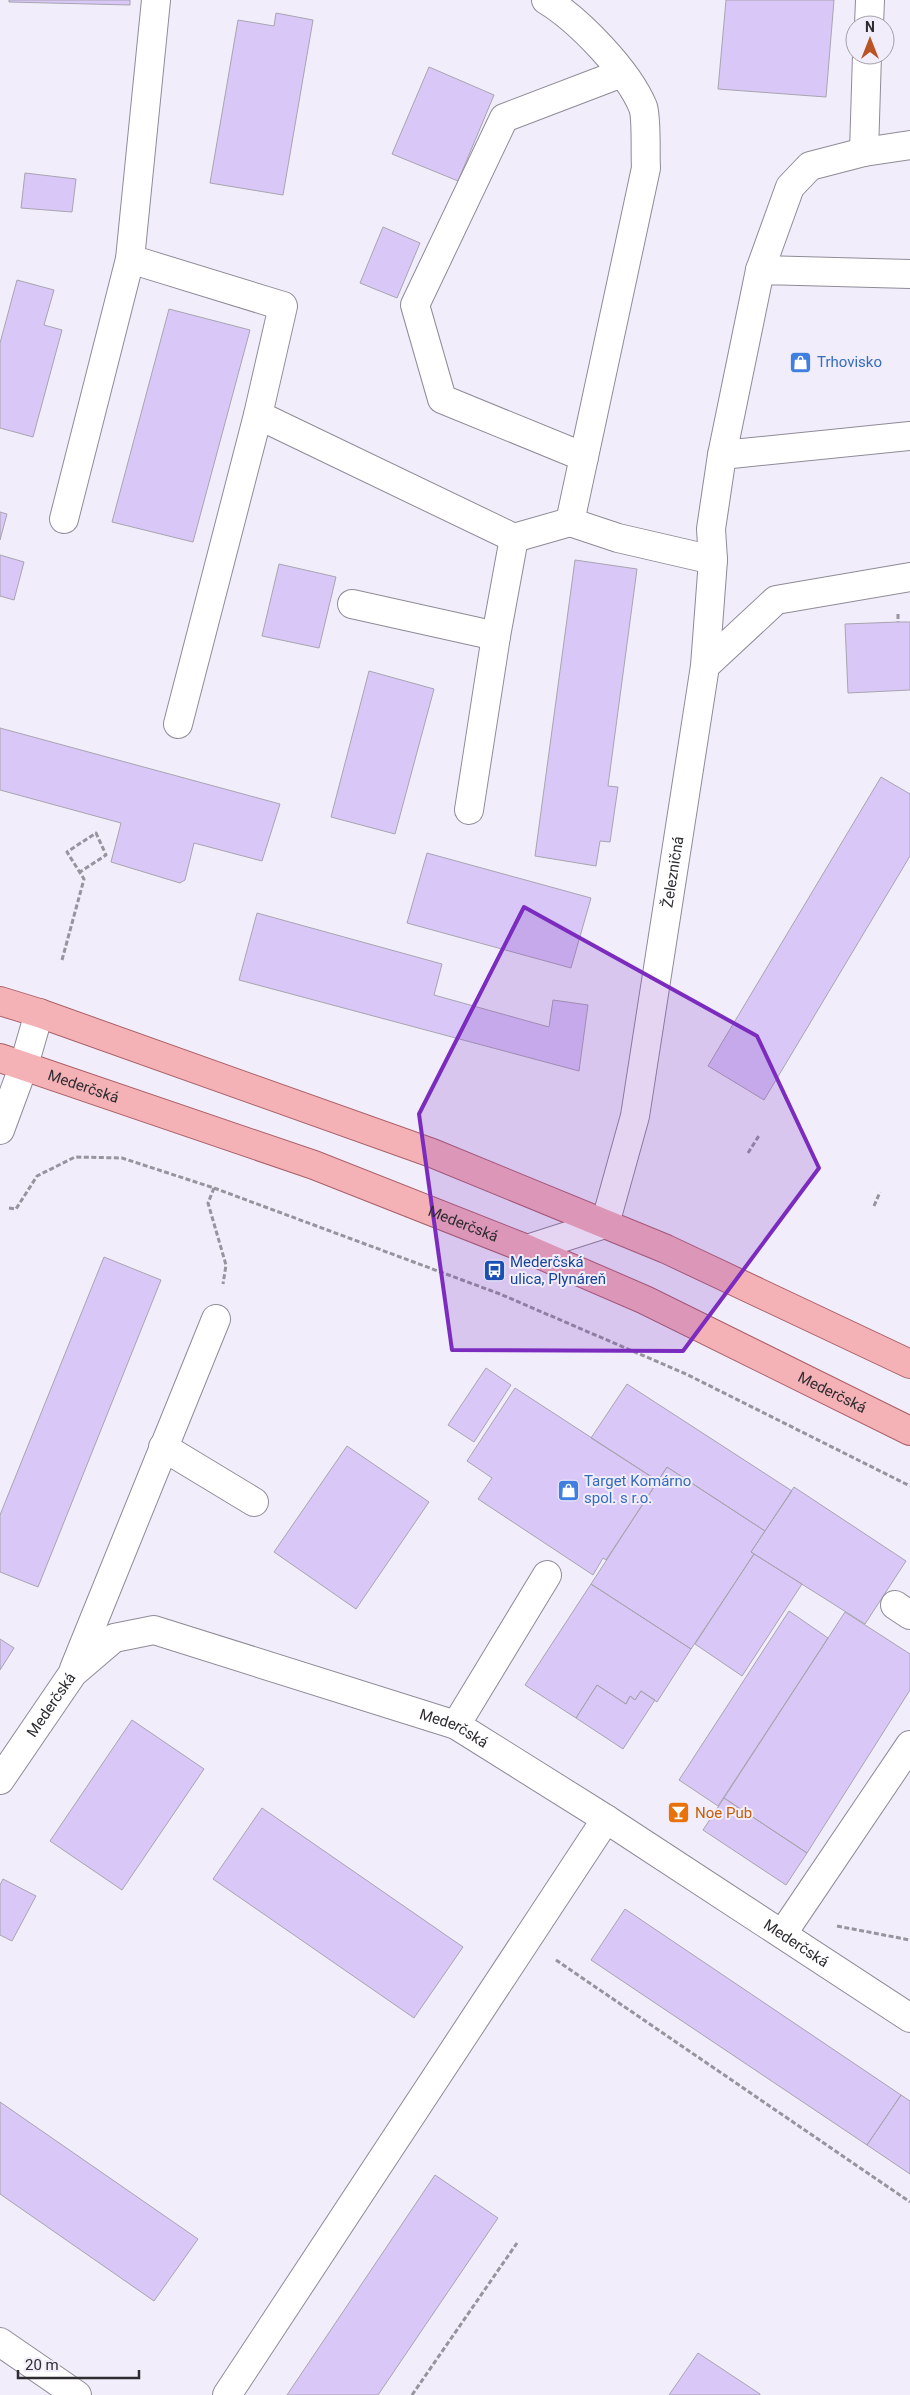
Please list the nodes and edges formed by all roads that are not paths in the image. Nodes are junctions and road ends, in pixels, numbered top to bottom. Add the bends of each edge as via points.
1 (156, 0) edge
2 (546, 0) edge
3 (870, 0) edge
4 (869, 15) edge
5 (868, 65) edge
6 (622, 72) junction
7 (910, 146) edge
8 (864, 152) junction
9 (130, 259) junction
10 (760, 270) junction
11 (910, 274) edge
12 (258, 415) junction
13 (910, 436) edge
14 (722, 455) junction
15 (584, 457) junction
16 (64, 519) dead end
17 (570, 522) junction
18 (514, 538) junction
19 (713, 560) junction
20 (910, 577) edge
21 (352, 604) dead end
22 (496, 636) junction
23 (705, 666) junction
24 (178, 724) dead end
25 (469, 810) dead end
26 (0, 1001) edge
27 (39, 1013) junction
28 (12, 1062) edge
29 (0, 1130) edge
30 (605, 1224) junction
31 (527, 1249) junction
32 (216, 1319) road end
33 (910, 1364) edge
34 (910, 1430) edge
35 (163, 1447) junction
36 (254, 1502) dead end
37 (547, 1575) dead end
38 (73, 1673) junction
39 (456, 1725) junction
40 (910, 1745) edge
41 (0, 1780) edge
42 (606, 1819) junction
43 (788, 1926) junction
44 (910, 2018) edge
45 (0, 2342) edge
46 (76, 2395) edge
47 (227, 2395) edge

1 - 9 street
2 - 6 street via 566,13
3 - 4 street
5 - 8 street
6 - 15 street via 643,108 646,168
6 - 15 street via 504,118 414,305 442,399
7 - 8 street, Železničná
8 - 10 street, Železničná via 810,166 790,187
9 - 12 street via 283,306
9 - 16 street
10 - 11 street
10 - 14 street, Železničná
12 - 18 street
12 - 24 street
13 - 14 street
14 - 19 street, Železničná via 711,529
15 - 17 street
17 - 18 street
17 - 19 street via 618,538
18 - 22 street
19 - 23 street, Železničná
20 - 23 street via 776,600
21 - 22 street
22 - 25 street
23 - 30 street, Železničná via 635,1116
26 - 27 main road
27 - 28 street
27 - 30 main road via 432,1153
28 - 29 street
28 - 31 main road, Mederčská via 314,1165
30 - 31 street
30 - 33 main road via 666,1249
31 - 34 main road, Mederčská via 645,1300
32 - 35 street
35 - 36 street
35 - 38 street
37 - 39 street
38 - 39 street, Mederčská via 114,1638 154,1630
38 - 41 street, Mederčská
39 - 42 street, Mederčská
40 - 43 street
42 - 43 street, Mederčská
42 - 47 street
43 - 44 street, Mederčská
45 - 46 street

